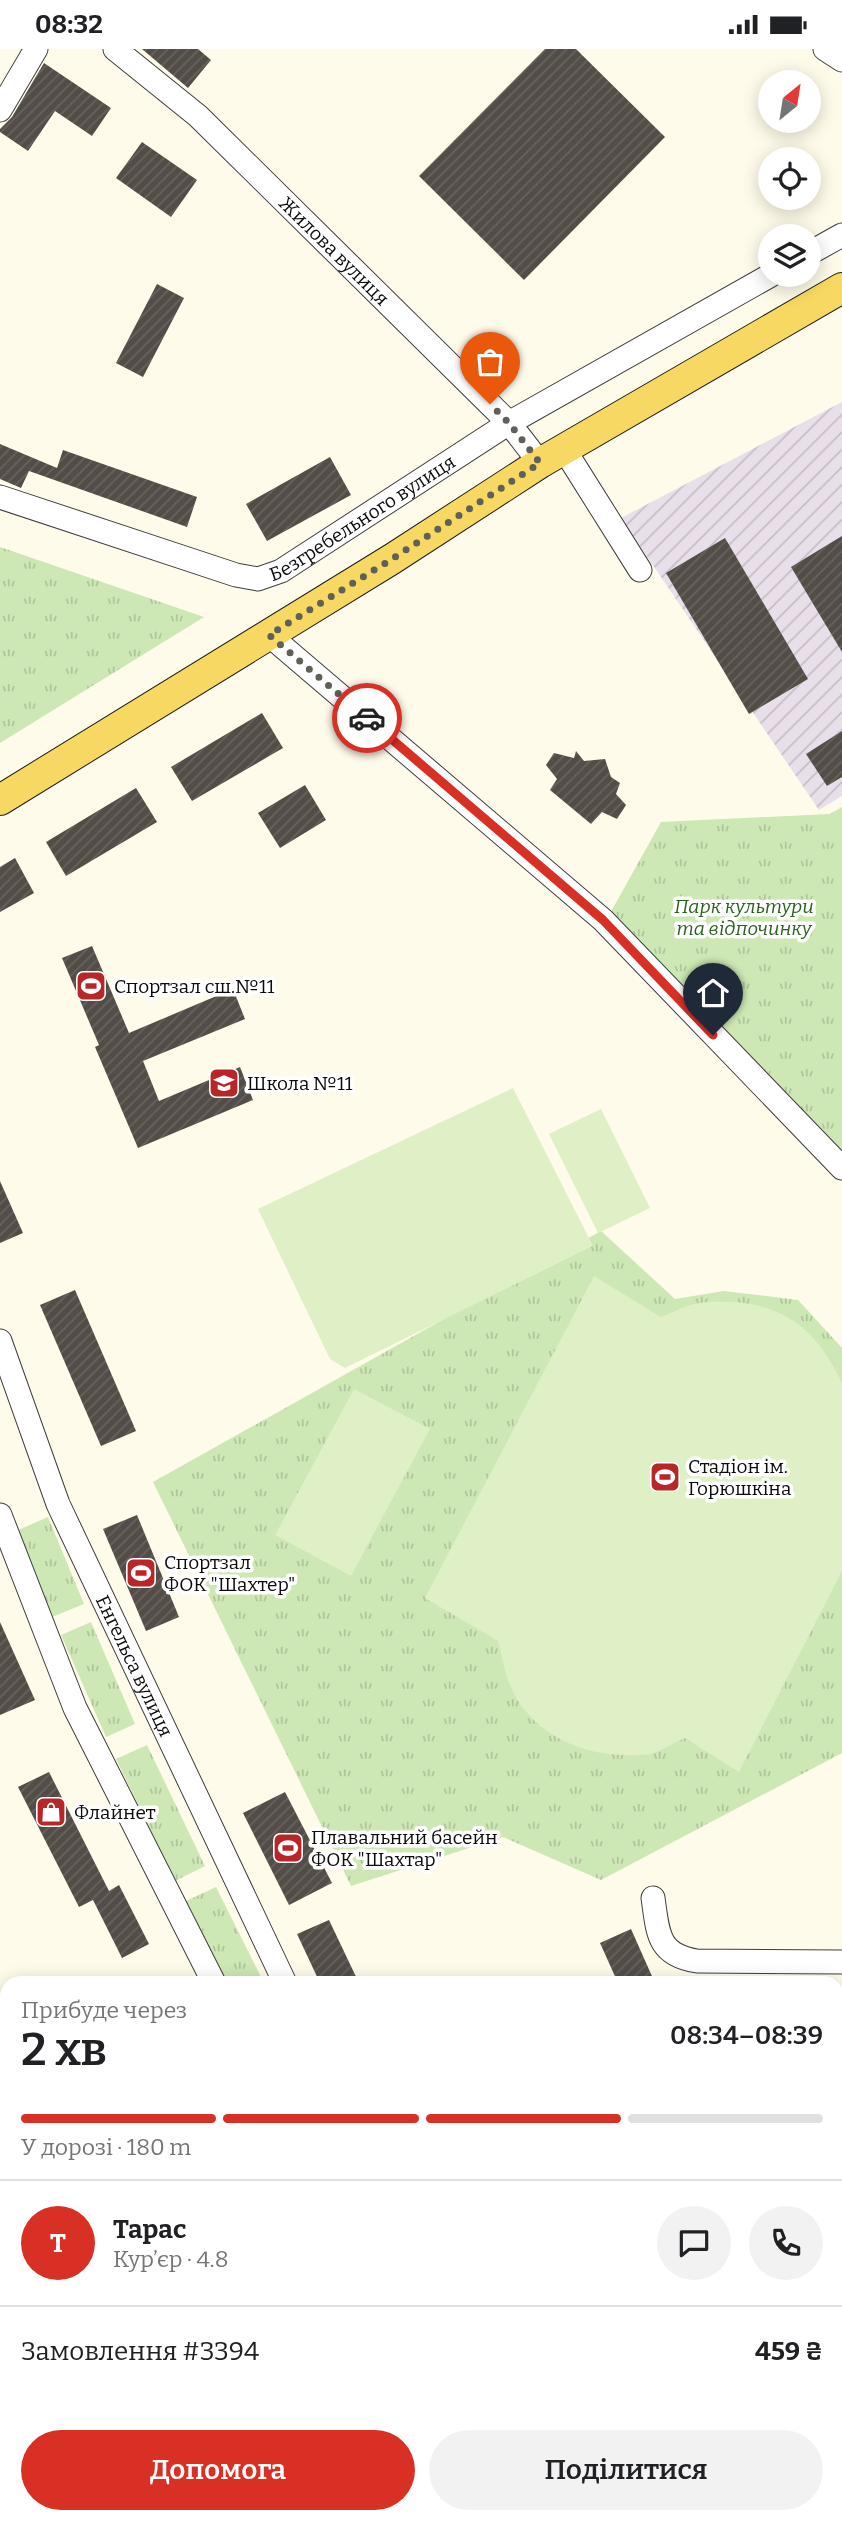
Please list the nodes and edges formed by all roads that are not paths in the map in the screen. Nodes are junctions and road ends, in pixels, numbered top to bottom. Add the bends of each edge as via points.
1 (36, 49) edge
2 (115, 49) edge
3 (825, 49) edge
4 (842, 60) edge
5 (0, 110) edge
6 (842, 235) edge
7 (821, 247) edge
8 (758, 282) edge
9 (842, 288) edge
10 (509, 423) junction
11 (552, 456) junction
12 (0, 497) edge
13 (640, 571) dead end
14 (269, 635) junction
15 (0, 800) edge
16 (842, 1168) edge
17 (0, 1341) edge
18 (0, 1515) edge
19 (653, 1898) dead end
20 (842, 1962) edge
21 (210, 1976) edge
22 (282, 1976) edge

1 - 5 street
2 - 10 street, Жилова вулиця via 198,116
3 - 4 street
6 - 7 street
8 - 10 street, Безгребельного вулиця
9 - 11 main road
10 - 11 street, Жилова вулиця
10 - 12 street, Безгребельного вулиця via 281,571 258,579
11 - 13 street, Жилова вулиця
11 - 14 main road
14 - 15 main road
14 - 16 street via 603,920
17 - 22 street, Енгельса вулиця via 58,1504
18 - 21 street via 75,1708
19 - 20 street via 659,1935 668,1951 681,1958

